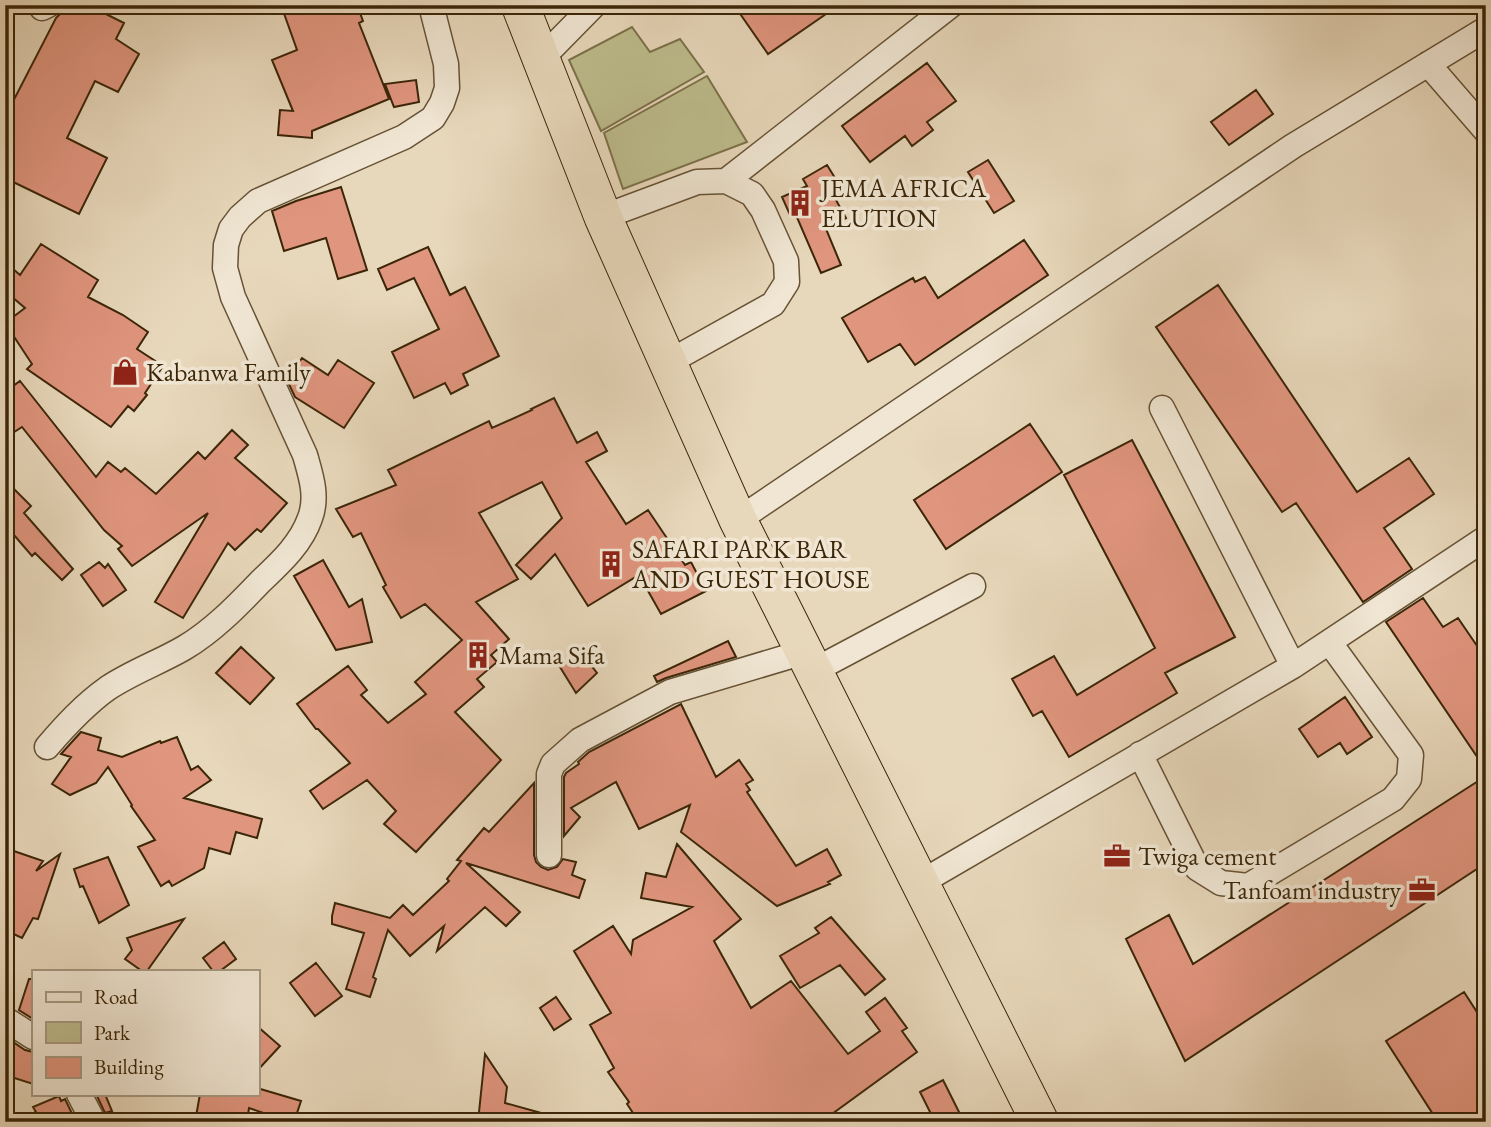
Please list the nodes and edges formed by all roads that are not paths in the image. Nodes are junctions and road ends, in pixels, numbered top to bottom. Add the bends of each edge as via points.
1 (431, 5) edge
2 (520, 5) edge
3 (594, 5) edge
4 (951, 5) edge
5 (1486, 29) edge
6 (541, 59) junction
7 (1428, 64) junction
8 (1486, 131) edge
9 (726, 181) junction
10 (603, 217) junction
11 (667, 363) junction
12 (1162, 408) dead end
13 (738, 520) junction
14 (1486, 538) edge
15 (973, 586) dead end
16 (1330, 642) junction
17 (809, 662) junction
18 (1293, 666) junction
19 (47, 747) dead end
20 (1140, 754) junction
21 (549, 855) dead end
22 (920, 883) junction
23 (5, 1019) edge
24 (32, 1036) edge
25 (80, 1096) edge
26 (92, 1122) edge
27 (1040, 1122) edge

1 - 19 street via 446,64 447,88 433,118 404,137 258,201 240,216 226,245 225,268 233,297 305,455 312,481 311,517 303,535 214,627 108,688
2 - 6 highway
3 - 6 street
4 - 9 street
5 - 7 street
6 - 10 highway
7 - 8 street
7 - 13 street via 1293,146
9 - 10 street via 697,181
9 - 11 street via 752,194 763,210 786,261 787,282 773,304
10 - 11 highway
11 - 13 highway
12 - 18 street
13 - 17 highway
14 - 16 street
15 - 17 street
16 - 18 street
16 - 20 street via 1411,755 1409,779 1393,799 1248,886 1221,883 1197,868
17 - 21 street via 670,692 580,740 553,764 549,774
17 - 22 highway
18 - 20 street
20 - 22 street
22 - 27 highway
23 - 24 street
25 - 26 street

